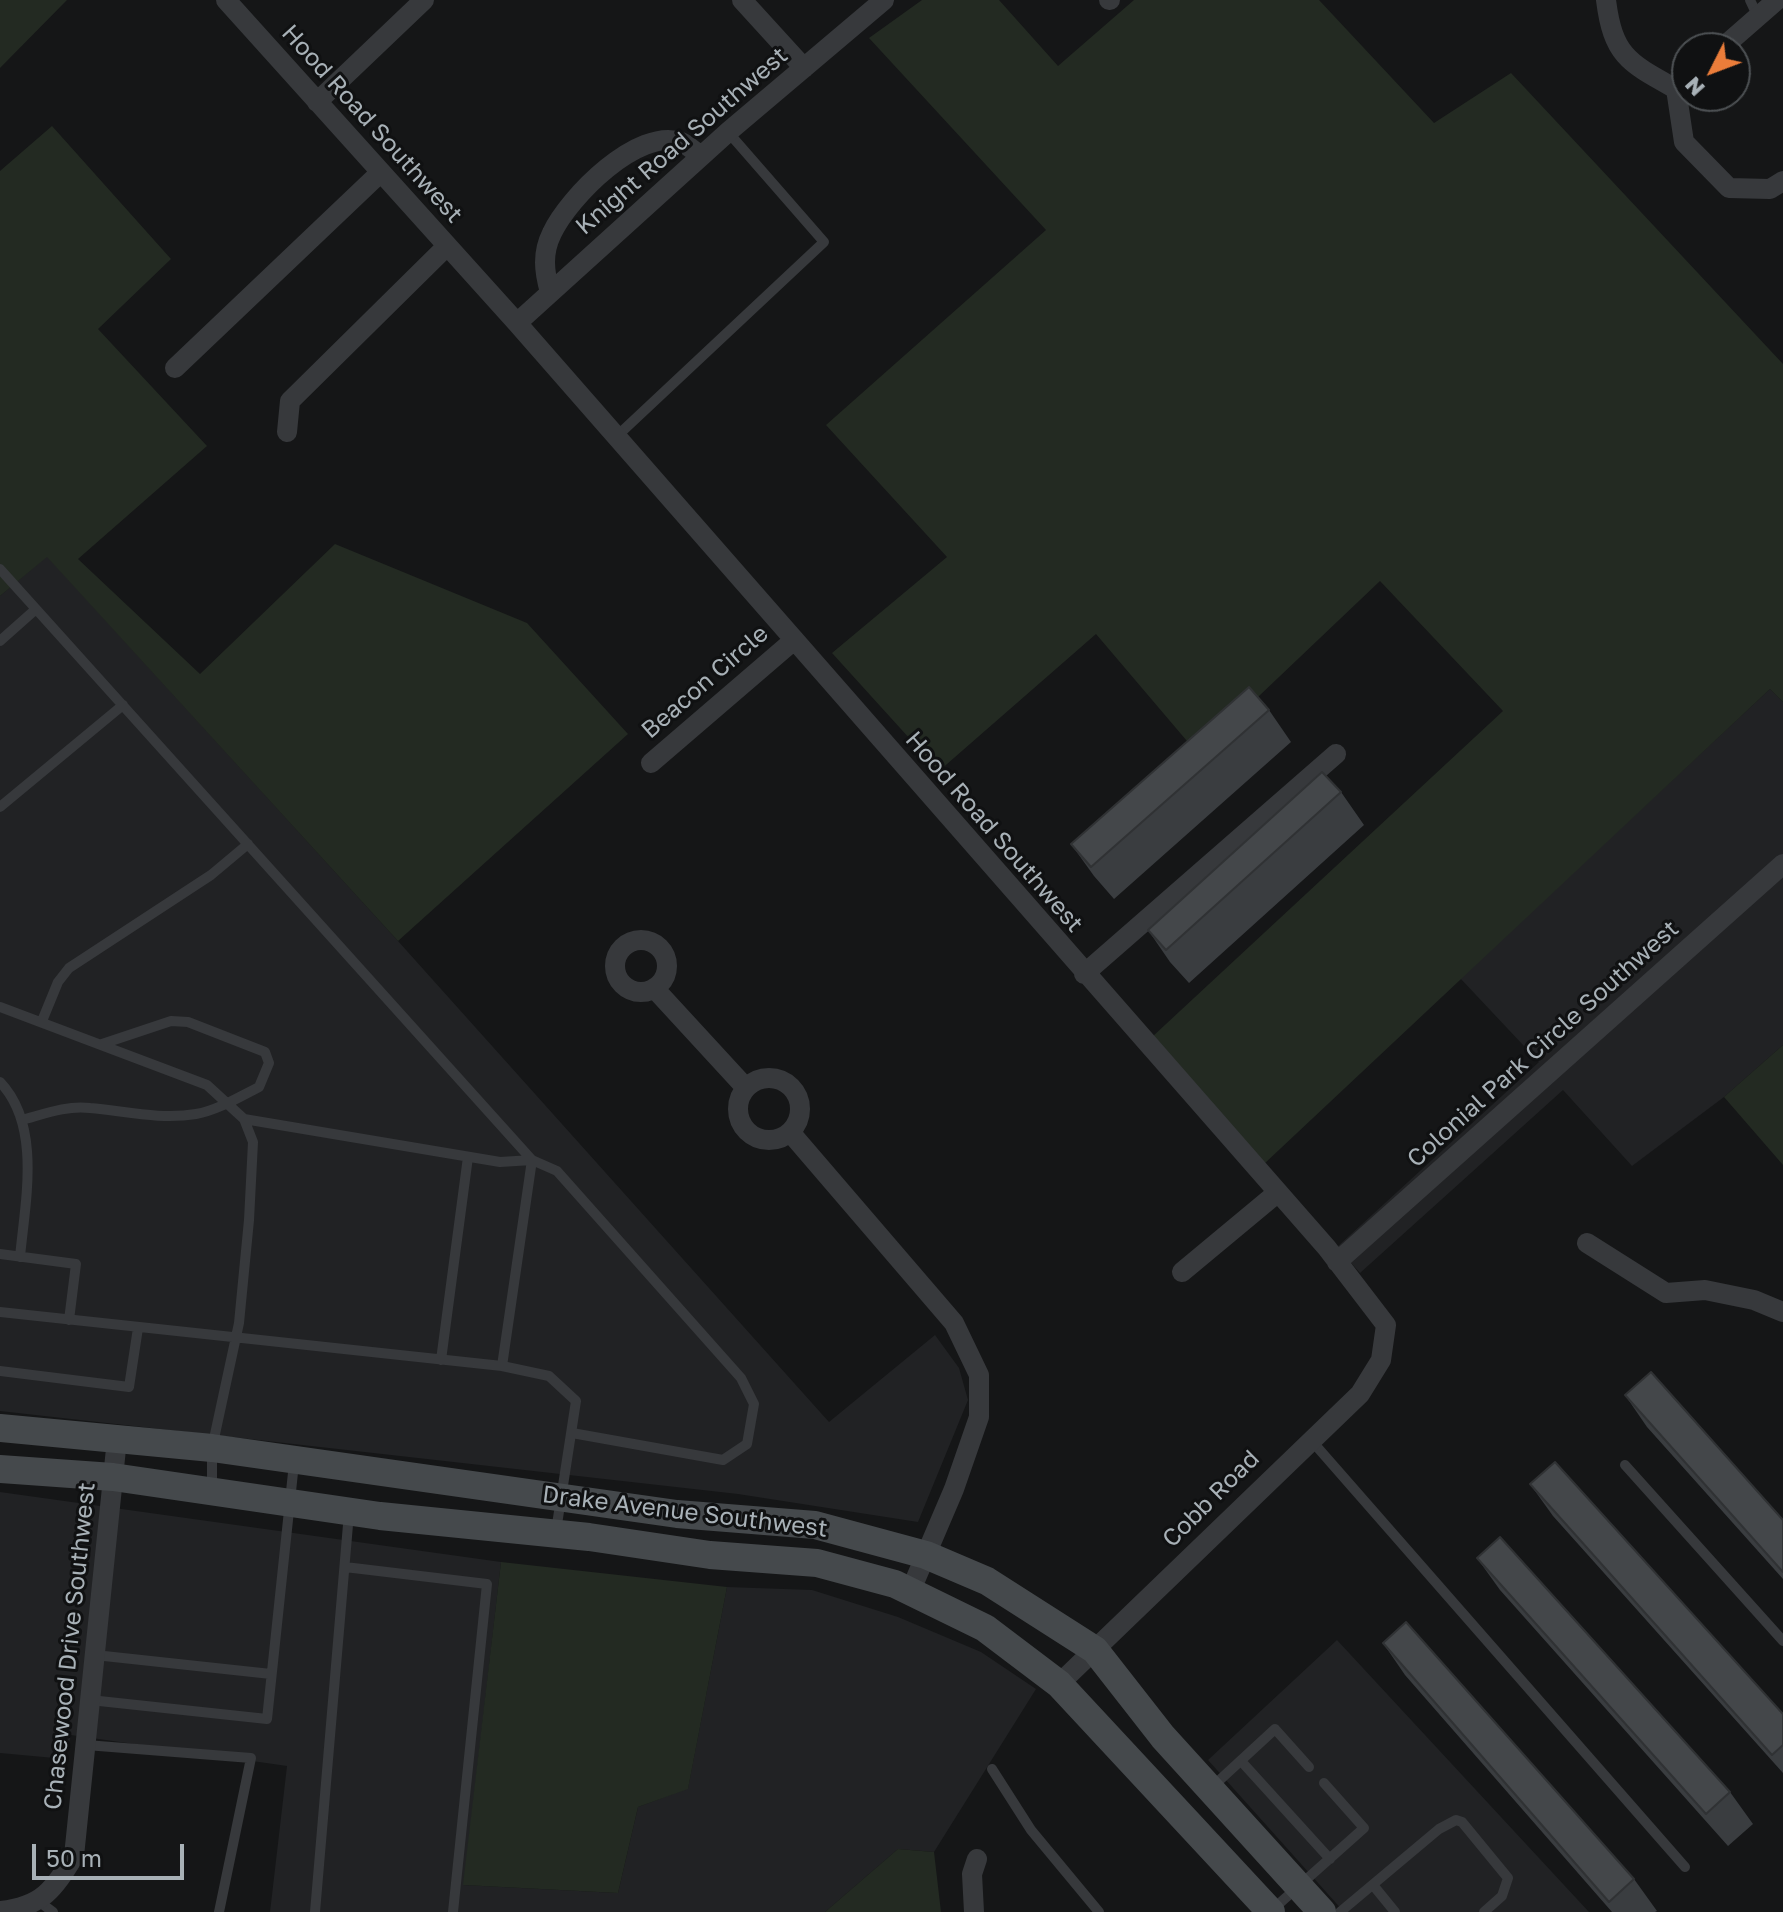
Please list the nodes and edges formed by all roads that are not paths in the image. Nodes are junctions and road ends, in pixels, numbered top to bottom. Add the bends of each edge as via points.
1 (226, 0) edge
2 (424, 0) edge
3 (742, 0) edge
4 (884, 0) edge
5 (1606, 0) edge
6 (1777, 0) edge
7 (1754, 8) edge
8 (1735, 32) edge
9 (804, 68) junction
10 (1671, 80) edge
11 (317, 102) junction
12 (1682, 112) edge
13 (728, 132) junction
14 (701, 156) junction
15 (381, 172) junction
16 (1783, 181) edge
17 (447, 246) junction
18 (550, 292) junction
19 (517, 323) junction
20 (175, 368) dead end
21 (287, 432) dead end
22 (616, 437) junction
23 (0, 569) edge
24 (36, 609) junction
25 (0, 641) edge
26 (793, 641) junction
27 (123, 705) junction
28 (1336, 754) dead end
29 (651, 763) dead end
30 (0, 807) edge
31 (248, 844) junction
32 (1783, 864) edge
33 (1084, 974) junction
34 (654, 988) dead end
35 (0, 1007) edge
36 (42, 1021) junction
37 (102, 1044) junction
38 (0, 1082) edge
39 (746, 1088) junction
40 (228, 1102) junction
41 (244, 1119) junction
42 (22, 1120) junction
43 (790, 1132) junction
44 (468, 1157) junction
45 (532, 1160) junction
46 (1277, 1193) junction
47 (1587, 1243) dead end
48 (0, 1254) edge
49 (20, 1257) junction
50 (1337, 1262) junction
51 (1182, 1272) dead end
52 (0, 1312) edge
53 (1783, 1312) edge
54 (69, 1320) junction
55 (138, 1328) junction
56 (236, 1340) junction
57 (441, 1360) junction
58 (502, 1366) junction
59 (0, 1371) edge
60 (1364, 1387) joint
61 (0, 1428) edge
62 (572, 1433) junction
63 (117, 1439) junction
64 (1310, 1439) junction
65 (212, 1448) junction
66 (295, 1459) junction
67 (1625, 1465) dead end
68 (0, 1469) edge
69 (113, 1477) junction
70 (212, 1492) junction
71 (562, 1497) junction
72 (288, 1503) junction
73 (349, 1511) junction
74 (556, 1533) junction
75 (926, 1555) junction
76 (345, 1567) junction
77 (910, 1592) junction
78 (1783, 1641) edge
79 (1095, 1650) junction
80 (95, 1655) junction
81 (271, 1674) junction
82 (1059, 1684) junction
83 (90, 1700) junction
84 (86, 1745) junction
85 (1241, 1761) junction
86 (1309, 1767) dead end
87 (992, 1769) dead end
88 (1324, 1783) dead end
89 (1210, 1789) junction
90 (977, 1859) dead end
91 (1330, 1859) junction
92 (1685, 1867) dead end
93 (1373, 1885) junction
94 (1298, 1886) junction
95 (45, 1906) edge
96 (0, 1911) edge
97 (219, 1912) edge
98 (315, 1912) edge
99 (453, 1912) edge
100 (974, 1912) edge
101 (1099, 1912) edge
102 (1271, 1912) edge
103 (1322, 1912) edge
104 (1340, 1912) edge
105 (1395, 1912) edge
106 (1484, 1912) edge

1 - 11 street, Hood Road Southwest
2 - 11 street
3 - 9 street
4 - 9 street, Knight Road Southwest
5 - 10 street via 1611,34 1634,66
6 - 7 street
7 - 8 street
9 - 13 street, Knight Road Southwest
11 - 15 street, Hood Road Southwest
12 - 16 street via 1684,142 1729,188 1770,189
13 - 14 street, Knight Road Southwest
13 - 22 lane via 824,242
14 - 18 street, Knight Road Southwest
14 - 18 street via 681,142 652,142 613,162 574,201 552,233 543,266
15 - 17 street, Hood Road Southwest
15 - 20 street
17 - 19 street, Hood Road Southwest
17 - 21 street via 290,401
18 - 19 street, Knight Road Southwest
19 - 22 street, Hood Road Southwest
22 - 26 street, Hood Road Southwest
23 - 24 lane
24 - 25 lane
24 - 27 lane
26 - 29 street, Beacon Circle
26 - 33 street, Hood Road Southwest
27 - 30 lane
27 - 31 lane
28 - 33 street
31 - 36 lane via 211,875 69,968
31 - 45 lane
32 - 50 street, Colonial Park Circle Southwest
33 - 46 street, Hood Road Southwest
34 - 39 street
35 - 36 lane
36 - 37 lane
37 - 40 lane via 207,1085
37 - 40 lane via 171,1021 188,1022 265,1052 269,1063 259,1087
38 - 42 lane
39 - 43 street via 738,1107 751,1134 771,1140
39 - 43 street via 763,1078 791,1087 800,1105
40 - 41 lane
40 - 42 lane via 193,1114 127,1115 88,1107
41 - 44 lane
41 - 56 lane via 253,1142
42 - 49 lane via 27,1178
43 - 75 street via 954,1323 979,1375 979,1417
44 - 45 lane
44 - 57 lane
45 - 58 lane
45 - 62 lane via 557,1171 741,1378 754,1404 747,1444 723,1460
46 - 50 street, Hood Road Southwest
46 - 51 street
47 - 53 street via 1666,1293 1705,1290
48 - 49 lane
49 - 54 lane via 76,1264
50 - 60 street, Hood Road Southwest via 1386,1325 1381,1360
52 - 54 lane
54 - 55 lane
55 - 56 lane
55 - 59 lane via 129,1387
56 - 57 lane
56 - 65 lane
57 - 58 lane
58 - 62 lane via 549,1376 576,1401
60 - 64 street, Cobb Road
61 - 63 street, Drake Avenue Southwest
62 - 71 lane
63 - 65 street, Drake Avenue Southwest
63 - 69 street, Chasewood Drive Southwest
64 - 79 street, Cobb Road
64 - 92 lane
65 - 66 street, Drake Avenue Southwest
65 - 70 lane
66 - 71 street, Drake Avenue Southwest
66 - 72 lane
67 - 78 lane
68 - 69 street, Drake Avenue Southwest
69 - 70 street, Drake Avenue Southwest
69 - 80 street, Chasewood Drive Southwest
70 - 72 street, Drake Avenue Southwest
71 - 74 lane
71 - 75 street, Drake Avenue Southwest via 677,1514 815,1525
72 - 73 street, Drake Avenue Southwest
72 - 81 lane
73 - 74 street, Drake Avenue Southwest
73 - 76 lane
74 - 77 street, Drake Avenue Southwest via 710,1555 817,1563
75 - 77 street
75 - 79 street, Drake Avenue Southwest via 987,1581
76 - 98 lane
76 - 99 lane via 487,1584
77 - 82 street, Drake Avenue Southwest via 985,1628
79 - 82 street, Cobb Road
79 - 89 street, Drake Avenue Southwest
80 - 81 lane
80 - 83 street, Chasewood Drive Southwest
81 - 83 lane via 267,1719
82 - 102 street, Drake Avenue Southwest
83 - 84 street, Chasewood Drive Southwest
84 - 95 street, Chasewood Drive Southwest via 74,1856
84 - 97 lane via 251,1758
85 - 86 lane via 1275,1729
85 - 89 lane
85 - 91 lane
87 - 101 lane via 1031,1830
88 - 91 lane via 1364,1828
89 - 94 street, Drake Avenue Southwest
90 - 100 street via 972,1874
91 - 94 lane
93 - 104 lane
93 - 105 lane
93 - 106 lane via 1456,1820 1508,1878 1502,1896
94 - 102 lane
94 - 103 street, Drake Avenue Southwest
95 - 96 street, Chasewood Drive Southwest

